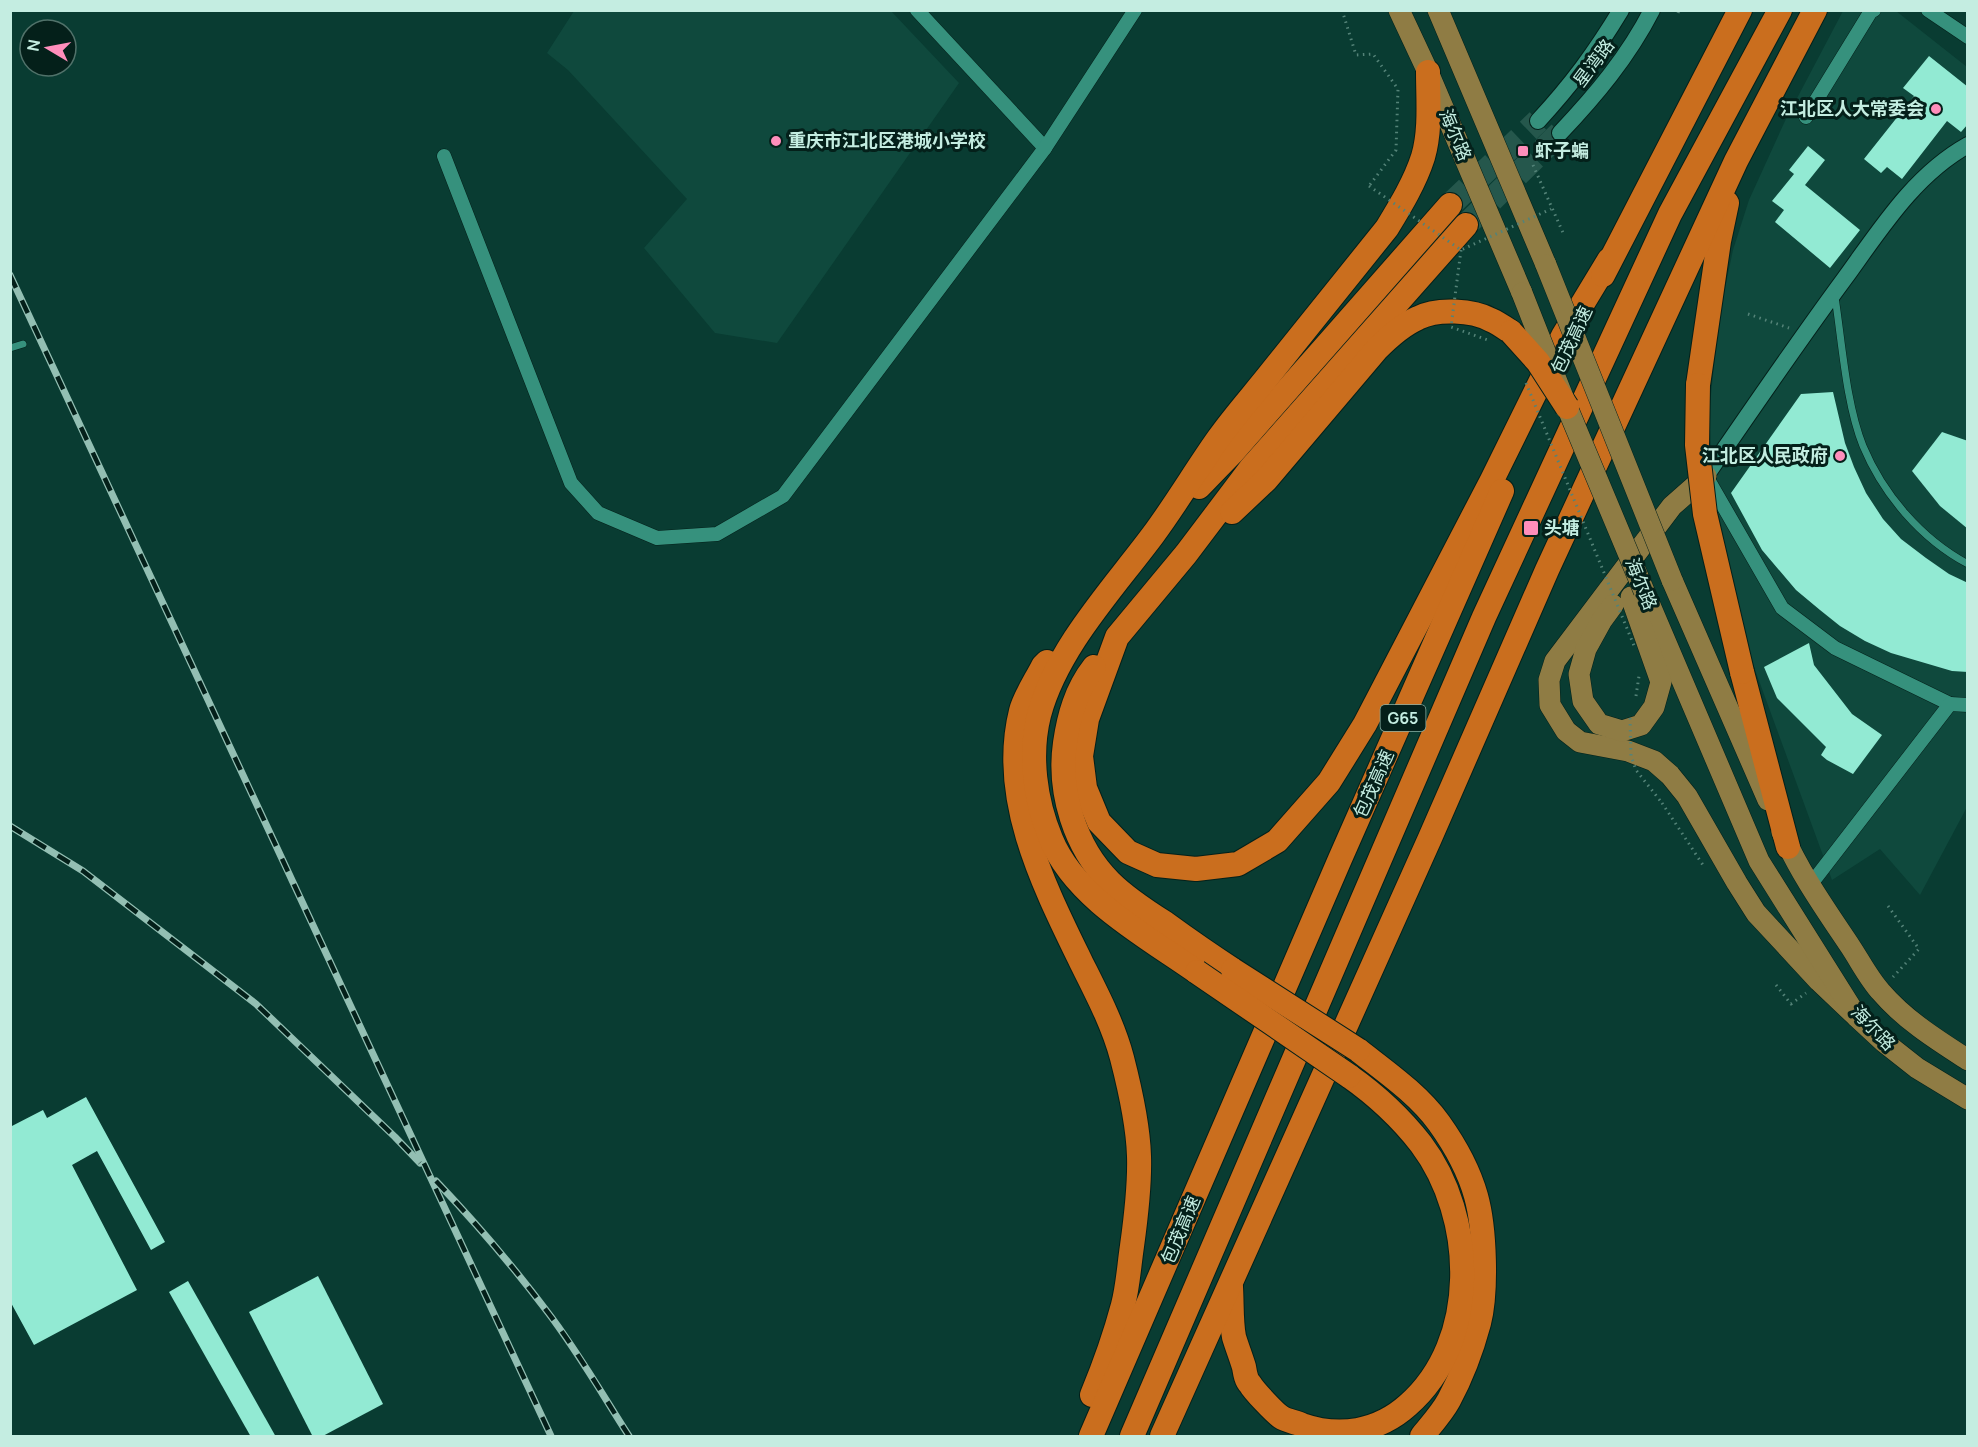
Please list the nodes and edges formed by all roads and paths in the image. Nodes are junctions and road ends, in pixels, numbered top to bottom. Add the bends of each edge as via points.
1 (916, 10) edge
2 (1135, 10) edge
3 (1342, 10) edge
4 (1399, 10) edge
5 (1438, 10) edge
6 (1621, 10) edge
7 (1652, 10) edge
8 (1722, 10) edge
9 (1740, 10) edge
10 (1780, 10) edge
11 (1815, 10) edge
12 (1874, 10) edge
13 (1928, 10) edge
14 (1968, 37) edge
15 (1428, 72) junction
16 (1806, 117) dead end
17 (1538, 121) tunnel mouth
18 (1560, 133) tunnel mouth
19 (1968, 146) edge
20 (1045, 148) junction
21 (1667, 150) junction
22 (444, 156) dead end
23 (1736, 161) junction
24 (1533, 165) dead end
25 (1450, 205) tunnel mouth
26 (1551, 209) junction
27 (1466, 225) tunnel mouth
28 (1563, 235) dead end
29 (1461, 250) junction
30 (1609, 260) junction
31 (1834, 292) junction
32 (1748, 314) dead end
33 (1804, 333) junction
34 (1488, 340) dead end
35 (23, 344) dead end
36 (10, 348) edge
37 (1523, 377) dead end
38 (1567, 407) junction
39 (1706, 476) junction
40 (1154, 534) junction
41 (1186, 554) junction
42 (1968, 564) edge
43 (1638, 594) junction
44 (1092, 614) junction
45 (1117, 637) junction
46 (1638, 655) dead end
47 (1640, 673) dead end
48 (1634, 702) dead end
49 (1950, 704) junction
50 (1968, 705) edge
51 (1632, 710) dead end
52 (1662, 803) dead end
53 (1788, 847) junction
54 (1811, 884) junction
55 (1888, 906) dead end
56 (1820, 981) junction
57 (1776, 985) dead end
58 (1880, 991) junction
59 (1857, 1017) junction
60 (1968, 1060) edge
61 (1963, 1098) edge
62 (1230, 1283) junction
63 (1075, 1437) edge
64 (1091, 1437) edge
65 (1132, 1437) edge
66 (1162, 1437) edge
67 (1422, 1437) edge

1 - 20 street
2 - 20 street
3 - 29 path, bridge via 1356,55 1373,54 1398,89 1396,150 1369,186
4 - 15 main road, 海尔路
5 - 53 main road, 海尔路, bridge via 1546,265 1672,580
6 - 17 street, 星湾路 via 1599,48
7 - 18 street, 星湾路 via 1621,62
8 - 21 highway
9 - 21 highway, 包茂高速 / G65
10 - 65 highway, 包茂高速 / G65 via 1670,214 1489,606
11 - 23 highway
12 - 16 street
13 - 14 street
15 - 38 main road, 海尔路, bridge
15 - 40 highway via 1423,155 1404,201 1387,228 1219,438
19 - 31 street via 1923,177
20 - 22 street via 783,496 717,534 657,538 598,513 571,483
21 - 30 highway, 包茂高速 / G65
23 - 53 highway, bridge via 1719,241 1698,385 1697,446 1705,514
23 - 62 highway via 1548,570
24 - 26 path
25 - 40 highway via 1231,454
26 - 28 path
26 - 29 path, bridge
27 - 41 highway via 1251,468
29 - 34 path, bridge via 1451,327
30 - 45 highway via 1563,336 1365,724 1329,782 1277,841 1238,864 1196,869 1157,865 1128,852 1099,822 1085,788 1081,756 1087,719
30 - 64 highway, 包茂高速 / G65 via 1468,569
31 - 33 street
31 - 42 lane via 1851,400 1863,445 1886,490 1918,528
32 - 33 path
33 - 39 street
35 - 36 lane
37 - 46 path, bridge
38 - 41 highway, bridge via 1538,362 1511,332 1489,318 1444,311 1420,316 1377,349 1266,480
38 - 43 main road, 海尔路, bridge via 1609,508
39 - 43 main road via 1680,518 1602,620 1586,649 1580,674 1583,701 1599,724 1622,731 1641,725 1654,707 1662,682
39 - 49 street via 1782,608 1835,648
39 - 56 main road via 1672,506 1556,660 1549,680 1550,705 1566,731 1580,742 1628,751 1654,761 1670,775 1687,796 1756,913
40 - 44 highway
41 - 45 highway
43 - 59 main road, 海尔路 via 1759,861
44 - 62 highway, bridge via 1055,673 1034,744 1040,802 1051,839 1066,866 1094,898 1372,1092 1422,1145 1450,1198 1458,1234 1463,1277 1458,1319 1447,1353 1431,1381 1407,1406 1380,1424 1349,1432 1318,1430 1281,1417 1249,1383 1234,1335
44 - 63 highway via 1043,666 1021,709 1016,760 1019,804 1030,845 1058,914 1103,1005 1121,1055 1134,1108 1139,1155 1138,1207 1123,1303
45 - 67 highway, bridge via 1085,678 1070,714 1063,755 1065,791 1076,830 1089,856 1110,882 1144,909 1358,1050 1415,1097 1438,1122 1461,1159 1476,1196 1483,1235 1479,1321 1449,1401
47 - 48 path
49 - 50 street
49 - 54 street
51 - 52 path, bridge via 1631,756 1636,770
53 - 54 main road, 海尔路
54 - 58 main road, 海尔路
55 - 58 path via 1919,949
56 - 57 path via 1791,1004
56 - 59 main road
58 - 60 main road, 海尔路 via 1926,1033
59 - 61 main road, 海尔路 via 1917,1068
62 - 66 highway

